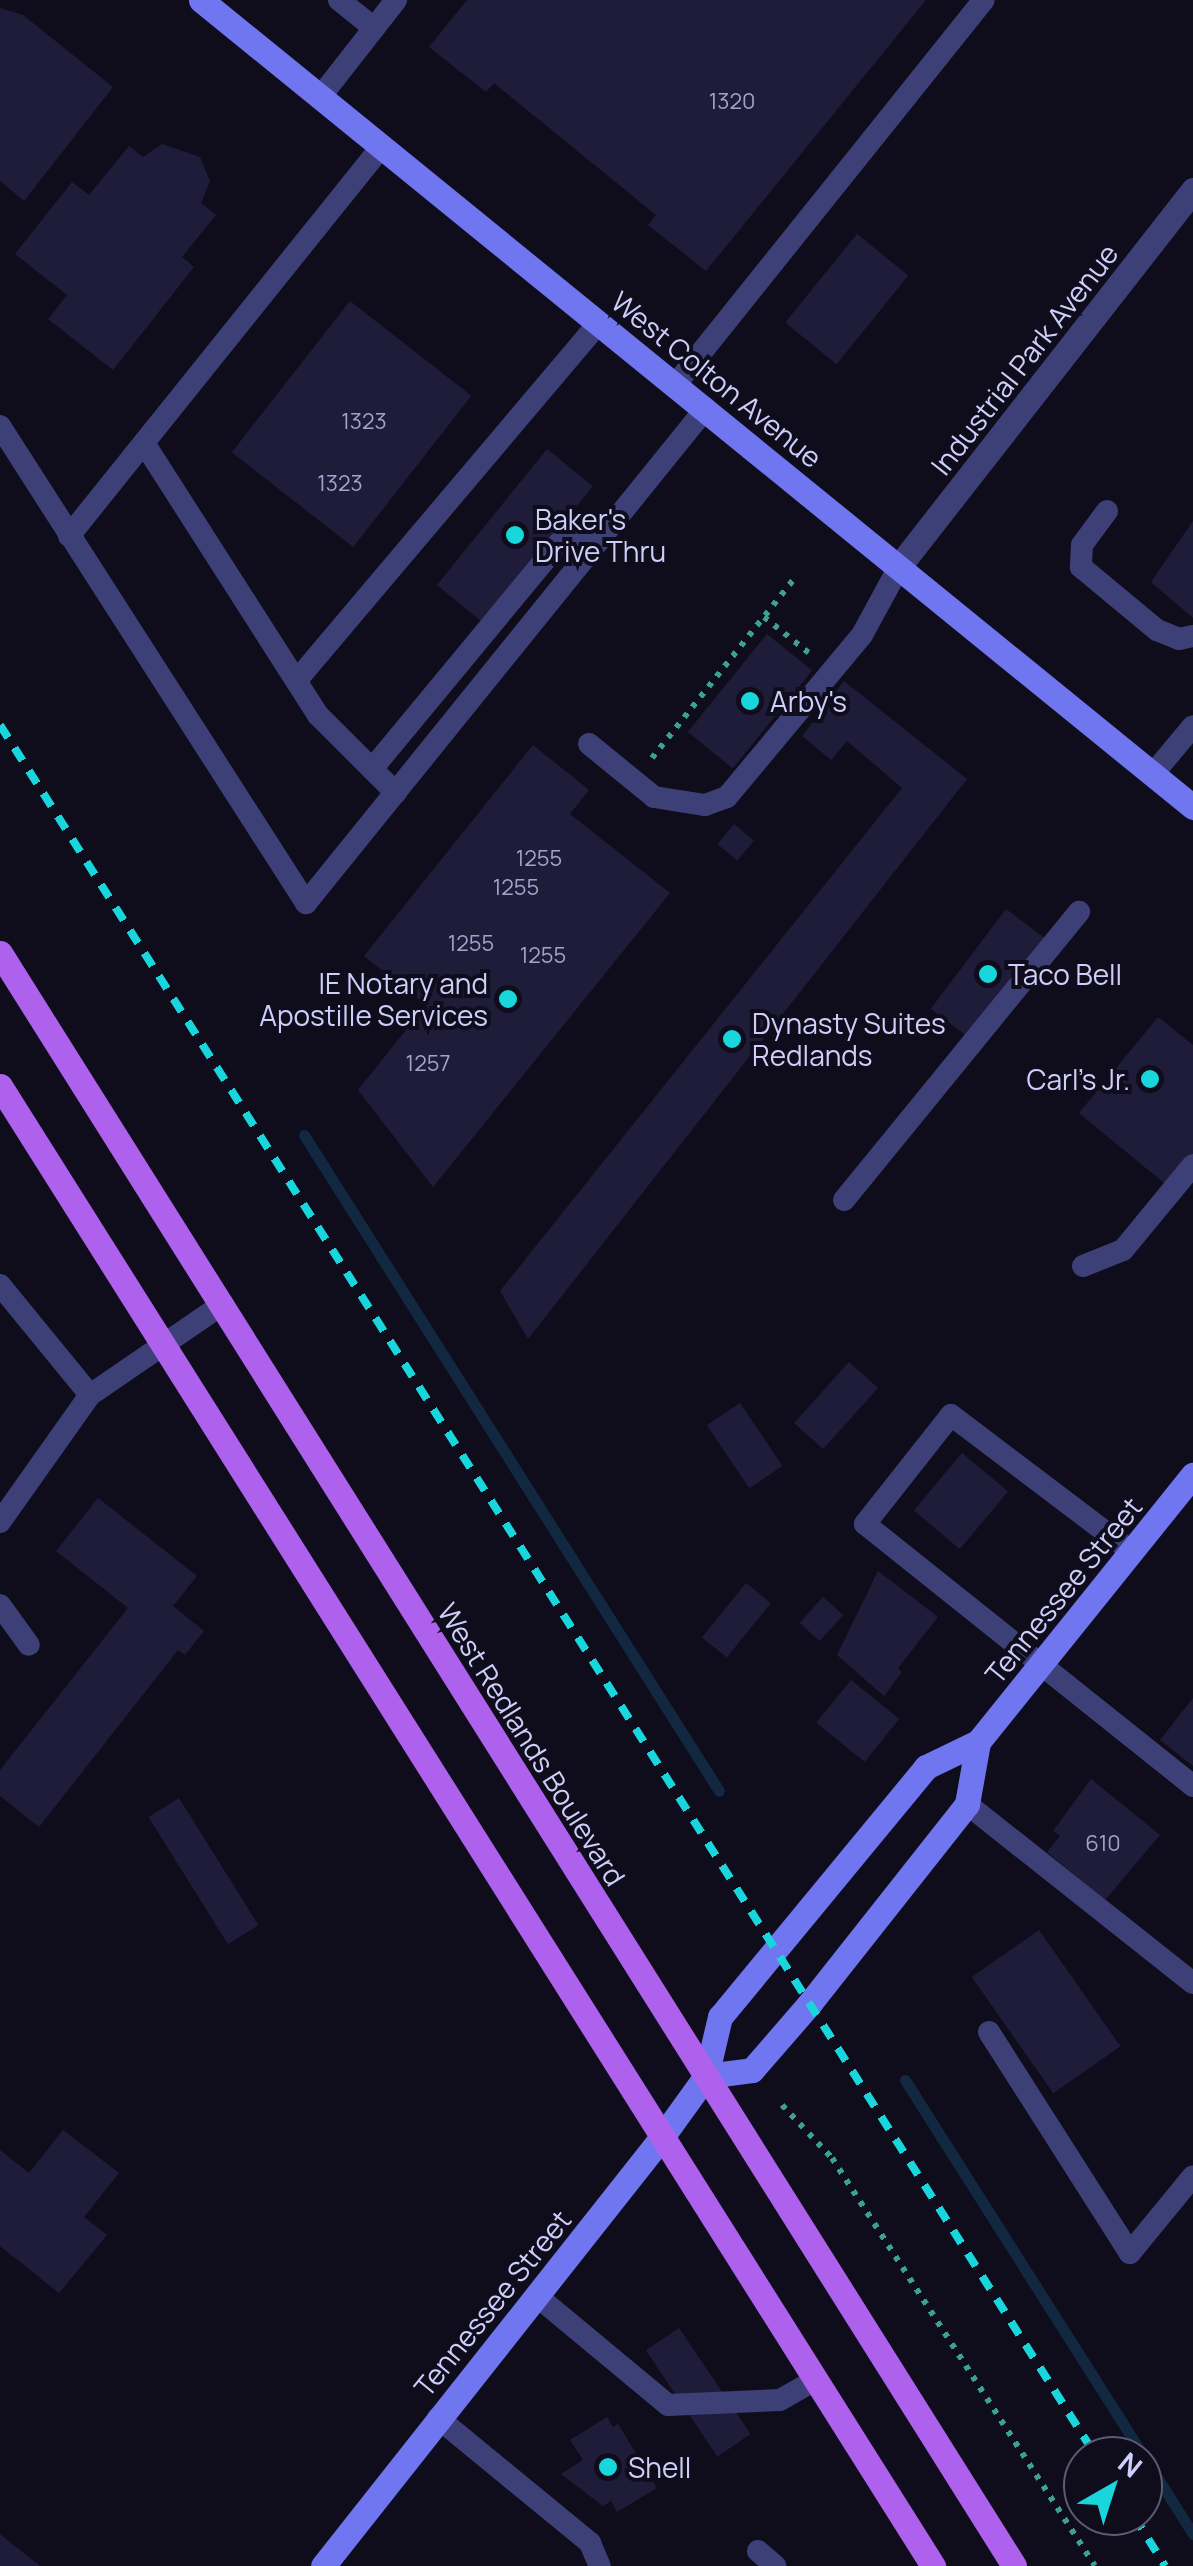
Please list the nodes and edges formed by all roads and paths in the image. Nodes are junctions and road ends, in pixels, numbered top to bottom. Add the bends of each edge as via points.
1 (201, 0) edge
2 (339, 0) edge
3 (396, 0) edge
4 (984, 0) edge
5 (374, 28) junction
6 (320, 96) junction
7 (382, 146) junction
8 (1190, 201) edge
9 (600, 322) junction
10 (676, 384) junction
11 (706, 408) junction
12 (0, 426) edge
13 (144, 443) junction
14 (1107, 510) dead end
15 (613, 521) junction
16 (69, 536) junction
17 (900, 565) junction
18 (794, 579) dead end
19 (764, 617) junction
20 (1193, 636) edge
21 (823, 664) dead end
22 (297, 680) junction
23 (1193, 726) edge
24 (589, 744) dead end
25 (372, 769) junction
26 (644, 769) dead end
27 (1153, 774) junction
28 (396, 793) junction
29 (1193, 808) edge
30 (1079, 912) dead end
31 (0, 954) edge
32 (0, 1086) edge
33 (1193, 1165) edge
34 (844, 1200) dead end
35 (1083, 1266) dead end
36 (0, 1285) edge
37 (224, 1304) junction
38 (163, 1344) junction
39 (90, 1395) junction
40 (1193, 1475) edge
41 (0, 1522) edge
42 (1132, 1552) junction
43 (0, 1605) edge
44 (29, 1645) dead end
45 (1043, 1664) junction
46 (978, 1742) junction
47 (1193, 1786) edge
48 (967, 1804) junction
49 (1193, 1983) edge
50 (990, 2032) dead end
51 (706, 2076) junction
52 (782, 2105) dead end
53 (662, 2137) junction
54 (1193, 2176) edge
55 (538, 2297) junction
56 (815, 2380) junction
57 (438, 2418) junction
58 (324, 2566) edge
59 (600, 2566) edge
60 (933, 2566) edge
61 (1014, 2566) edge
62 (1095, 2566) edge

1 - 6 main road, West Colton Avenue
2 - 5 lane
3 - 5 lane
4 - 10 lane
5 - 6 lane
6 - 7 main road, West Colton Avenue
7 - 9 main road, West Colton Avenue
7 - 13 lane
8 - 17 street, Industrial Park Avenue
9 - 10 main road, West Colton Avenue
9 - 22 lane
10 - 11 main road, West Colton Avenue
11 - 15 lane
11 - 17 main road, West Colton Avenue
12 - 16 lane
13 - 16 lane
13 - 22 lane
14 - 20 lane via 1082,545 1082,567 1158,630 1179,640
15 - 25 lane via 559,543
15 - 28 lane
16 - 28 lane via 306,903
17 - 24 lane via 862,636 726,798 705,805 654,797
17 - 27 main road, West Colton Avenue
18 - 19 path
19 - 21 path
19 - 26 path
22 - 25 lane via 318,715
23 - 27 lane
25 - 28 lane
27 - 29 main road, West Colton Avenue
30 - 34 lane
31 - 37 main road, West Redlands Boulevard
32 - 38 main road
33 - 35 lane via 1122,1250
36 - 39 lane
37 - 38 lane
37 - 51 main road, West Redlands Boulevard
38 - 39 lane
38 - 53 main road
39 - 41 lane
40 - 42 main road, Tennessee Street
42 - 45 main road, Tennessee Street
42 - 45 lane via 951,1414 865,1524
43 - 44 lane
45 - 46 main road, Tennessee Street
45 - 47 lane
46 - 48 main road, Tennessee Street
46 - 51 main road, Tennessee Street via 926,1767 731,2003 720,2017
48 - 49 lane
48 - 51 main road, Tennessee Street via 752,2070
50 - 54 lane via 1130,2252
51 - 53 main road, Tennessee Street
51 - 61 main road, West Redlands Boulevard
52 - 62 path via 832,2158
53 - 55 main road, Tennessee Street
53 - 56 main road
55 - 56 lane via 668,2405 780,2400
55 - 57 main road, Tennessee Street
56 - 60 main road
57 - 58 main road, Tennessee Street
57 - 59 lane via 590,2543

